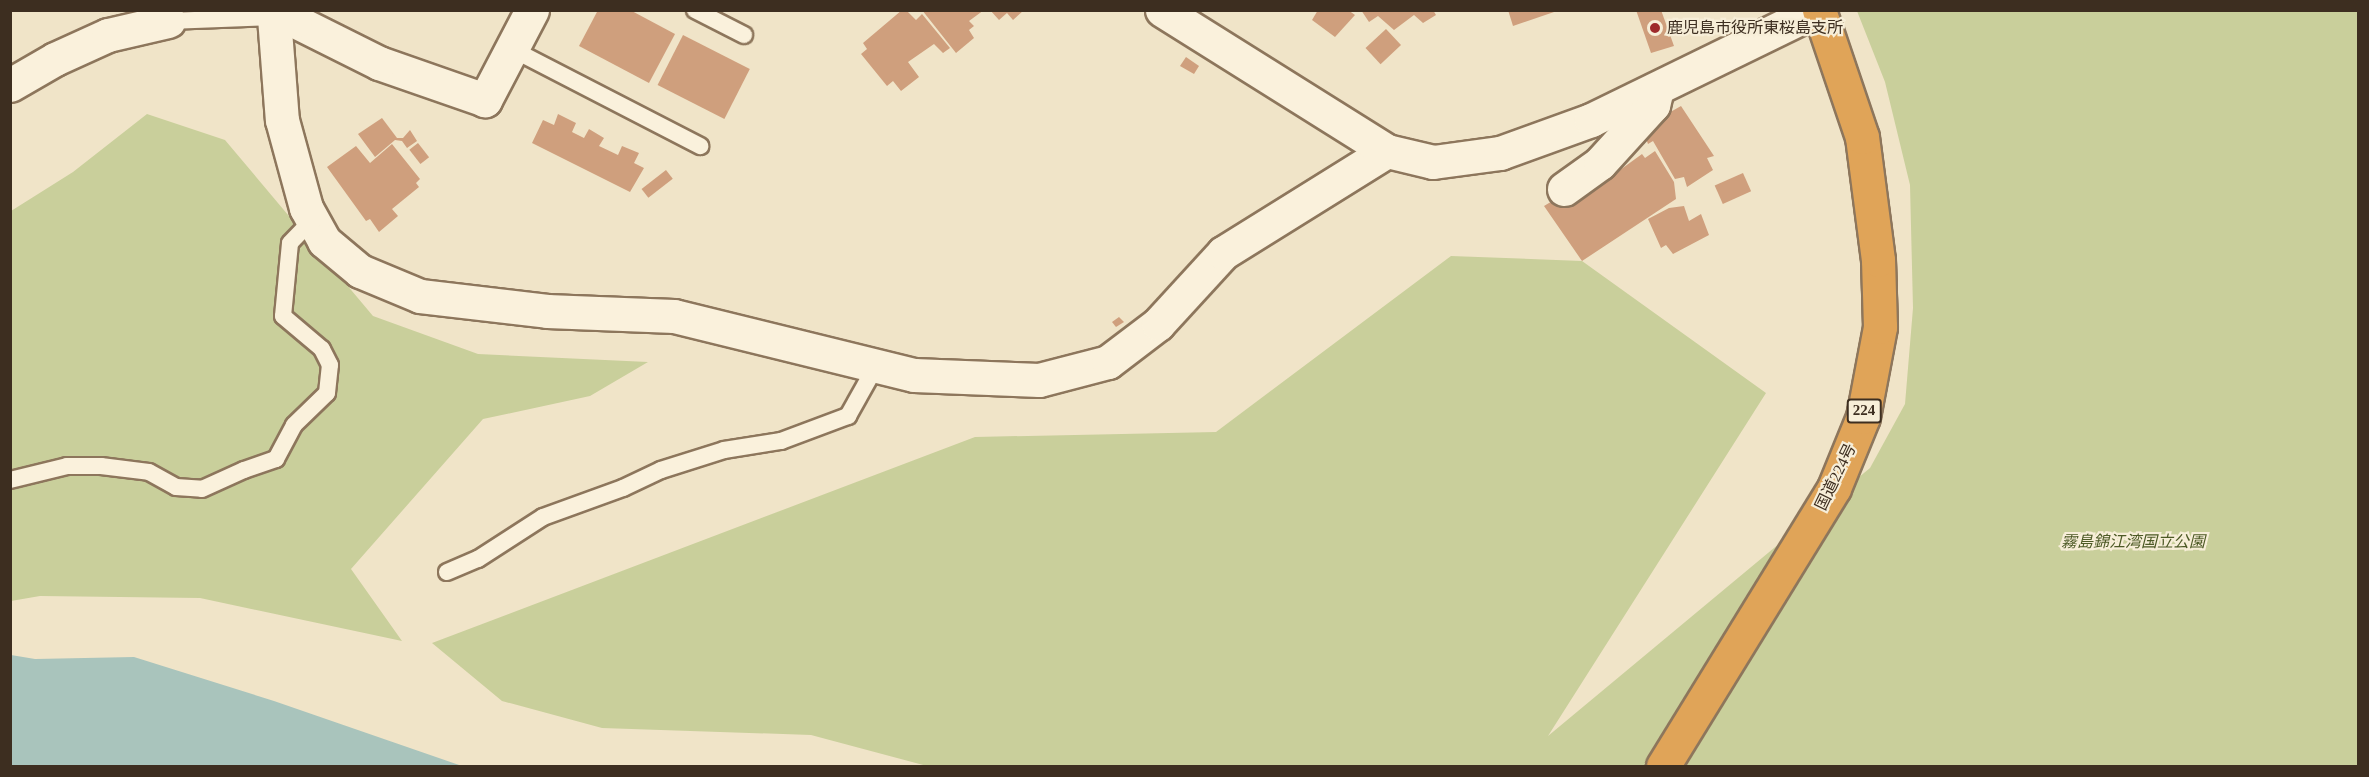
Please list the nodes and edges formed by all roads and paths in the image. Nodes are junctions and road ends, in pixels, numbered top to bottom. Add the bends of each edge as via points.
1 (532, 10) edge
2 (695, 10) edge
3 (1162, 10) edge
4 (1818, 10) edge
5 (168, 16) edge
6 (290, 16) edge
7 (744, 35) dead end
8 (512, 49) junction
9 (10, 85) edge
10 (1657, 88) junction
11 (700, 146) dead end
12 (1387, 151) junction
13 (1564, 189) dead end
14 (312, 220) junction
15 (876, 366) junction
16 (10, 480) edge
17 (447, 572) dead end
18 (1663, 766) edge

1 - 8 street
2 - 7 lane
3 - 12 street
4 - 10 street
4 - 18 highway, 国道224号 / 224 via 1862,137 1878,260 1880,327 1863,417 1834,488
5 - 6 lane
5 - 9 street via 108,35
6 - 8 street via 379,63 484,100
6 - 14 street via 282,120
8 - 11 lane
10 - 12 street via 1591,120 1500,153 1433,162
10 - 13 street via 1653,105 1607,154
12 - 15 street via 1224,253 1158,324 1108,362 1039,380 914,375
14 - 15 street via 324,241 360,271 420,296 547,311 674,316
14 - 16 lane via 290,243 283,316 322,349 330,365 327,393 294,425 276,459 202,489 176,487 149,472 101,466 67,466
15 - 17 lane via 848,416 781,441 724,450 661,470 543,517 478,559

